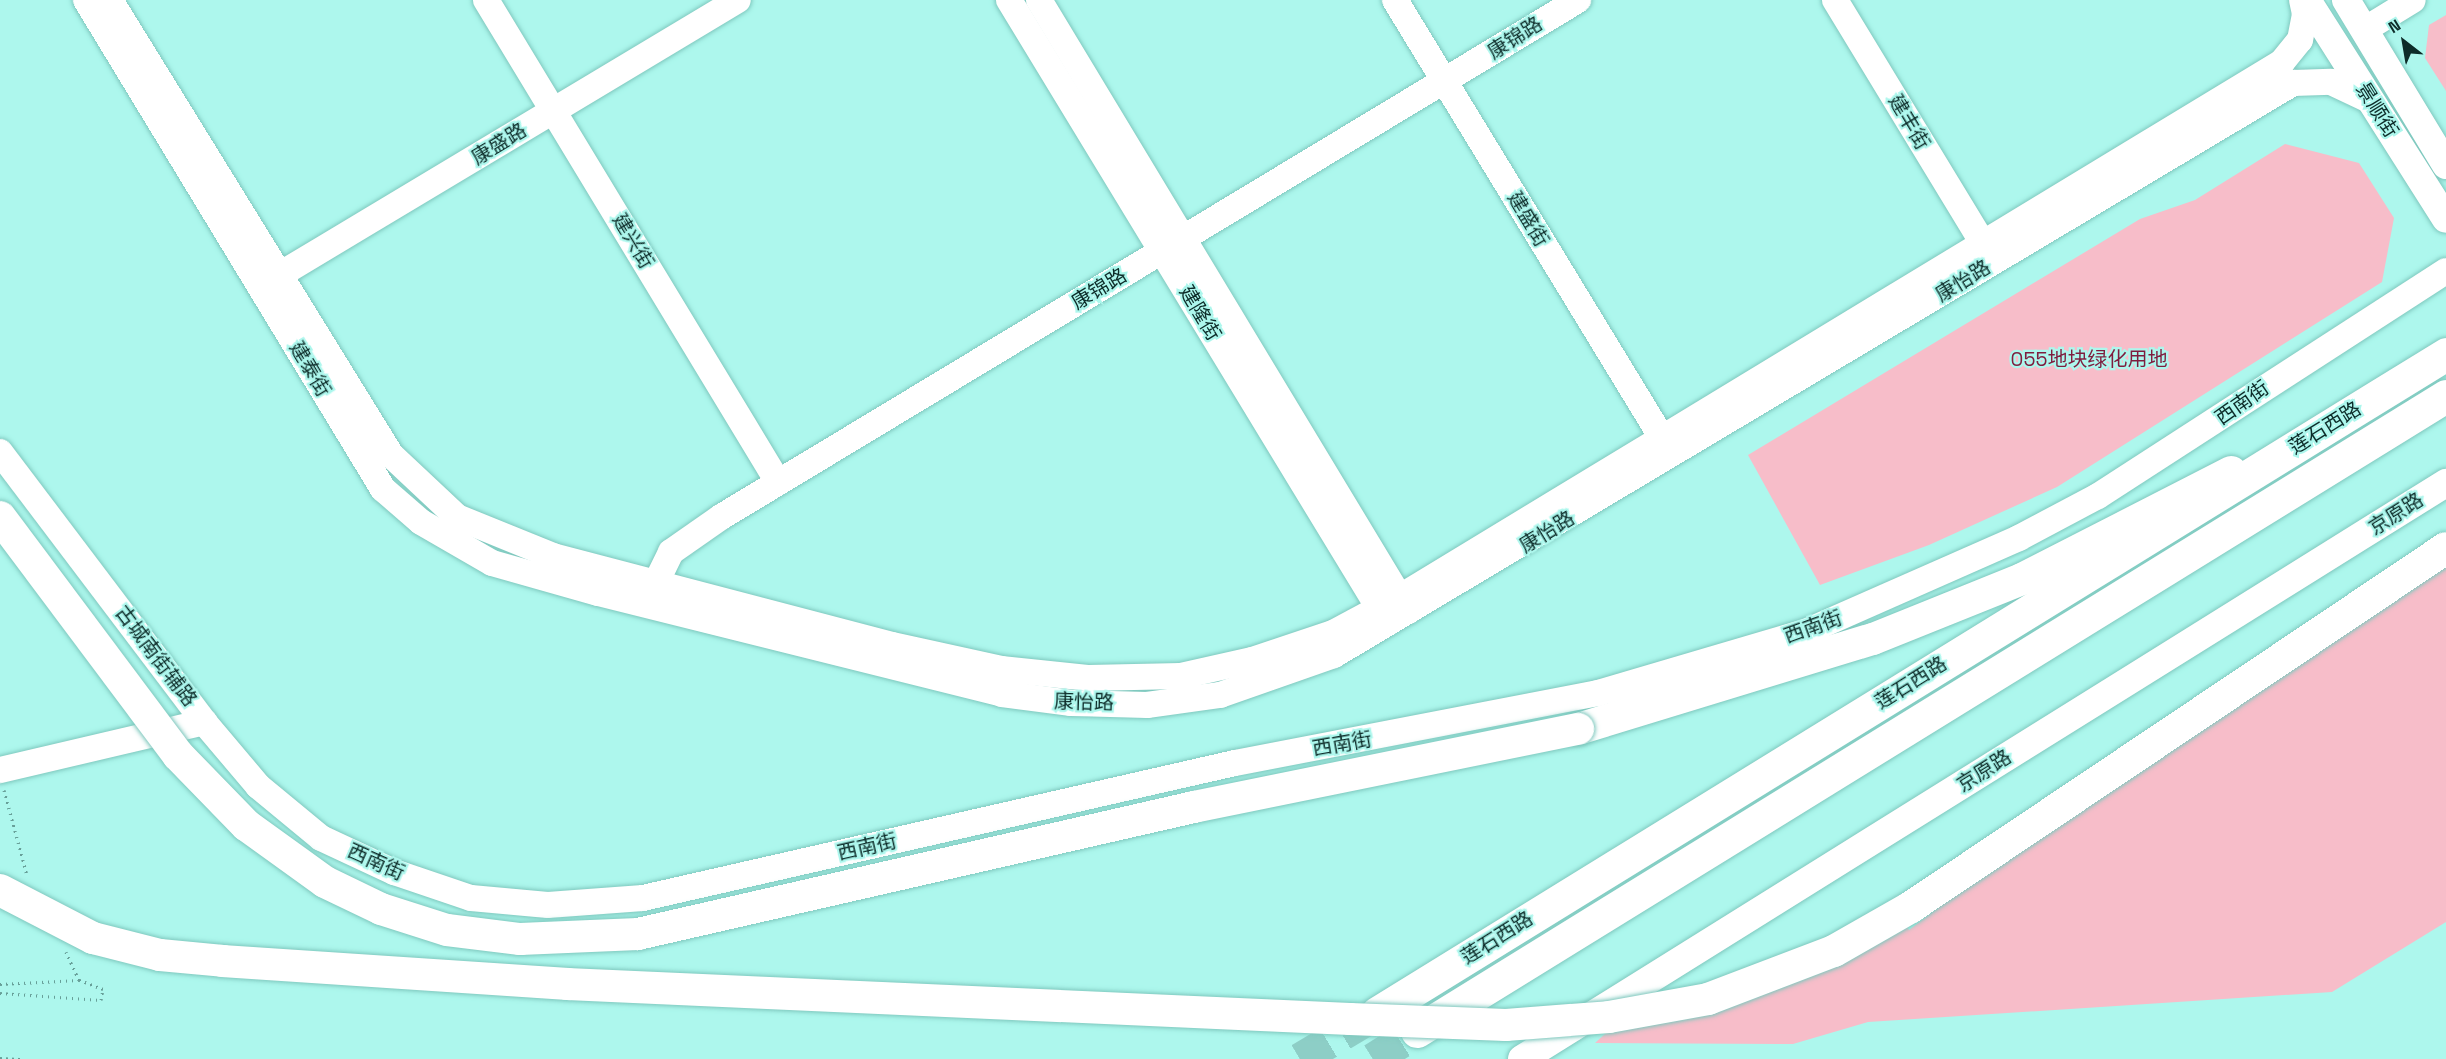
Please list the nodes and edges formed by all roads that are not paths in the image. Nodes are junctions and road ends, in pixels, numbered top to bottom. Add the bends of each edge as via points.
1 (86, 0) edge
2 (110, 0) edge
3 (486, 0) edge
4 (738, 0) edge
5 (1009, 0) edge
6 (1039, 0) edge
7 (1395, 0) edge
8 (1578, 0) edge
9 (1835, 0) edge
10 (2302, 0) edge
11 (2307, 0) edge
12 (2346, 0) edge
13 (2413, 0) edge
14 (2364, 30) junction
15 (1444, 82) junction
16 (2371, 101) junction
17 (554, 111) junction
18 (2446, 165) edge
19 (2446, 219) edge
20 (1983, 243) junction
21 (1173, 245) junction
22 (2446, 271) edge
23 (271, 280) junction
24 (2446, 354) edge
25 (2446, 396) edge
26 (2344, 416) junction
27 (1662, 438) junction
28 (0, 452) edge
29 (778, 482) junction
30 (2446, 483) edge
31 (0, 517) edge
32 (2446, 548) edge
33 (650, 592) junction
34 (1395, 611) junction
35 (204, 722) junction
36 (0, 770) edge
37 (0, 890) edge
38 (1377, 1013) tunnel mouth
39 (1416, 1032) tunnel mouth
40 (1522, 1059) edge

1 - 23 street, 建泰街
2 - 23 street, 建泰街
3 - 17 street, 建兴街
4 - 17 street, 康盛路
5 - 21 street, 建隆街
6 - 21 street, 建隆街
7 - 15 street, 建盛街
8 - 15 street, 康锦路
9 - 20 street, 建丰街
10 - 20 street, 康怡路 via 2300,40 2282,62
11 - 16 main road, 景顺街
12 - 14 main road, 景顺街
13 - 14 street
14 - 18 main road, 景顺街
15 - 21 street, 康锦路
15 - 27 street, 建盛街
16 - 19 main road, 景顺街
16 - 34 street, 康怡路 via 2331,82 2293,83
17 - 23 street, 康盛路
17 - 29 street, 建兴街
20 - 27 street, 康怡路
21 - 29 street, 康锦路
21 - 34 street, 建隆街
22 - 35 street, 西南街 via 2098,496 2019,538 1808,631 1598,693 1235,763 643,898 548,905 471,898 394,872 321,838 258,786
23 - 33 street, 建泰街 via 383,489 421,522 492,563
24 - 26 highway, 莲石西路
25 - 39 highway, 莲石西路
26 - 31 main road, bridge via 2022,579 1873,639 1578,729 1194,807 638,934 560,940 447,930 325,882 246,825 177,755
26 - 38 highway, 莲石西路
27 - 34 street, 康怡路
28 - 35 street, 古城南街辅路
29 - 33 street, 康锦路 via 671,552
30 - 40 main road, 京原路
32 - 37 main road, bridge via 1911,908 1843,946 1771,978 1708,999 1609,1017 1506,1025 567,984 223,961 160,955 93,938
33 - 34 street, 康怡路 via 1002,694 1071,703 1147,705 1220,695 1334,656
35 - 36 street, 古城南街辅路

